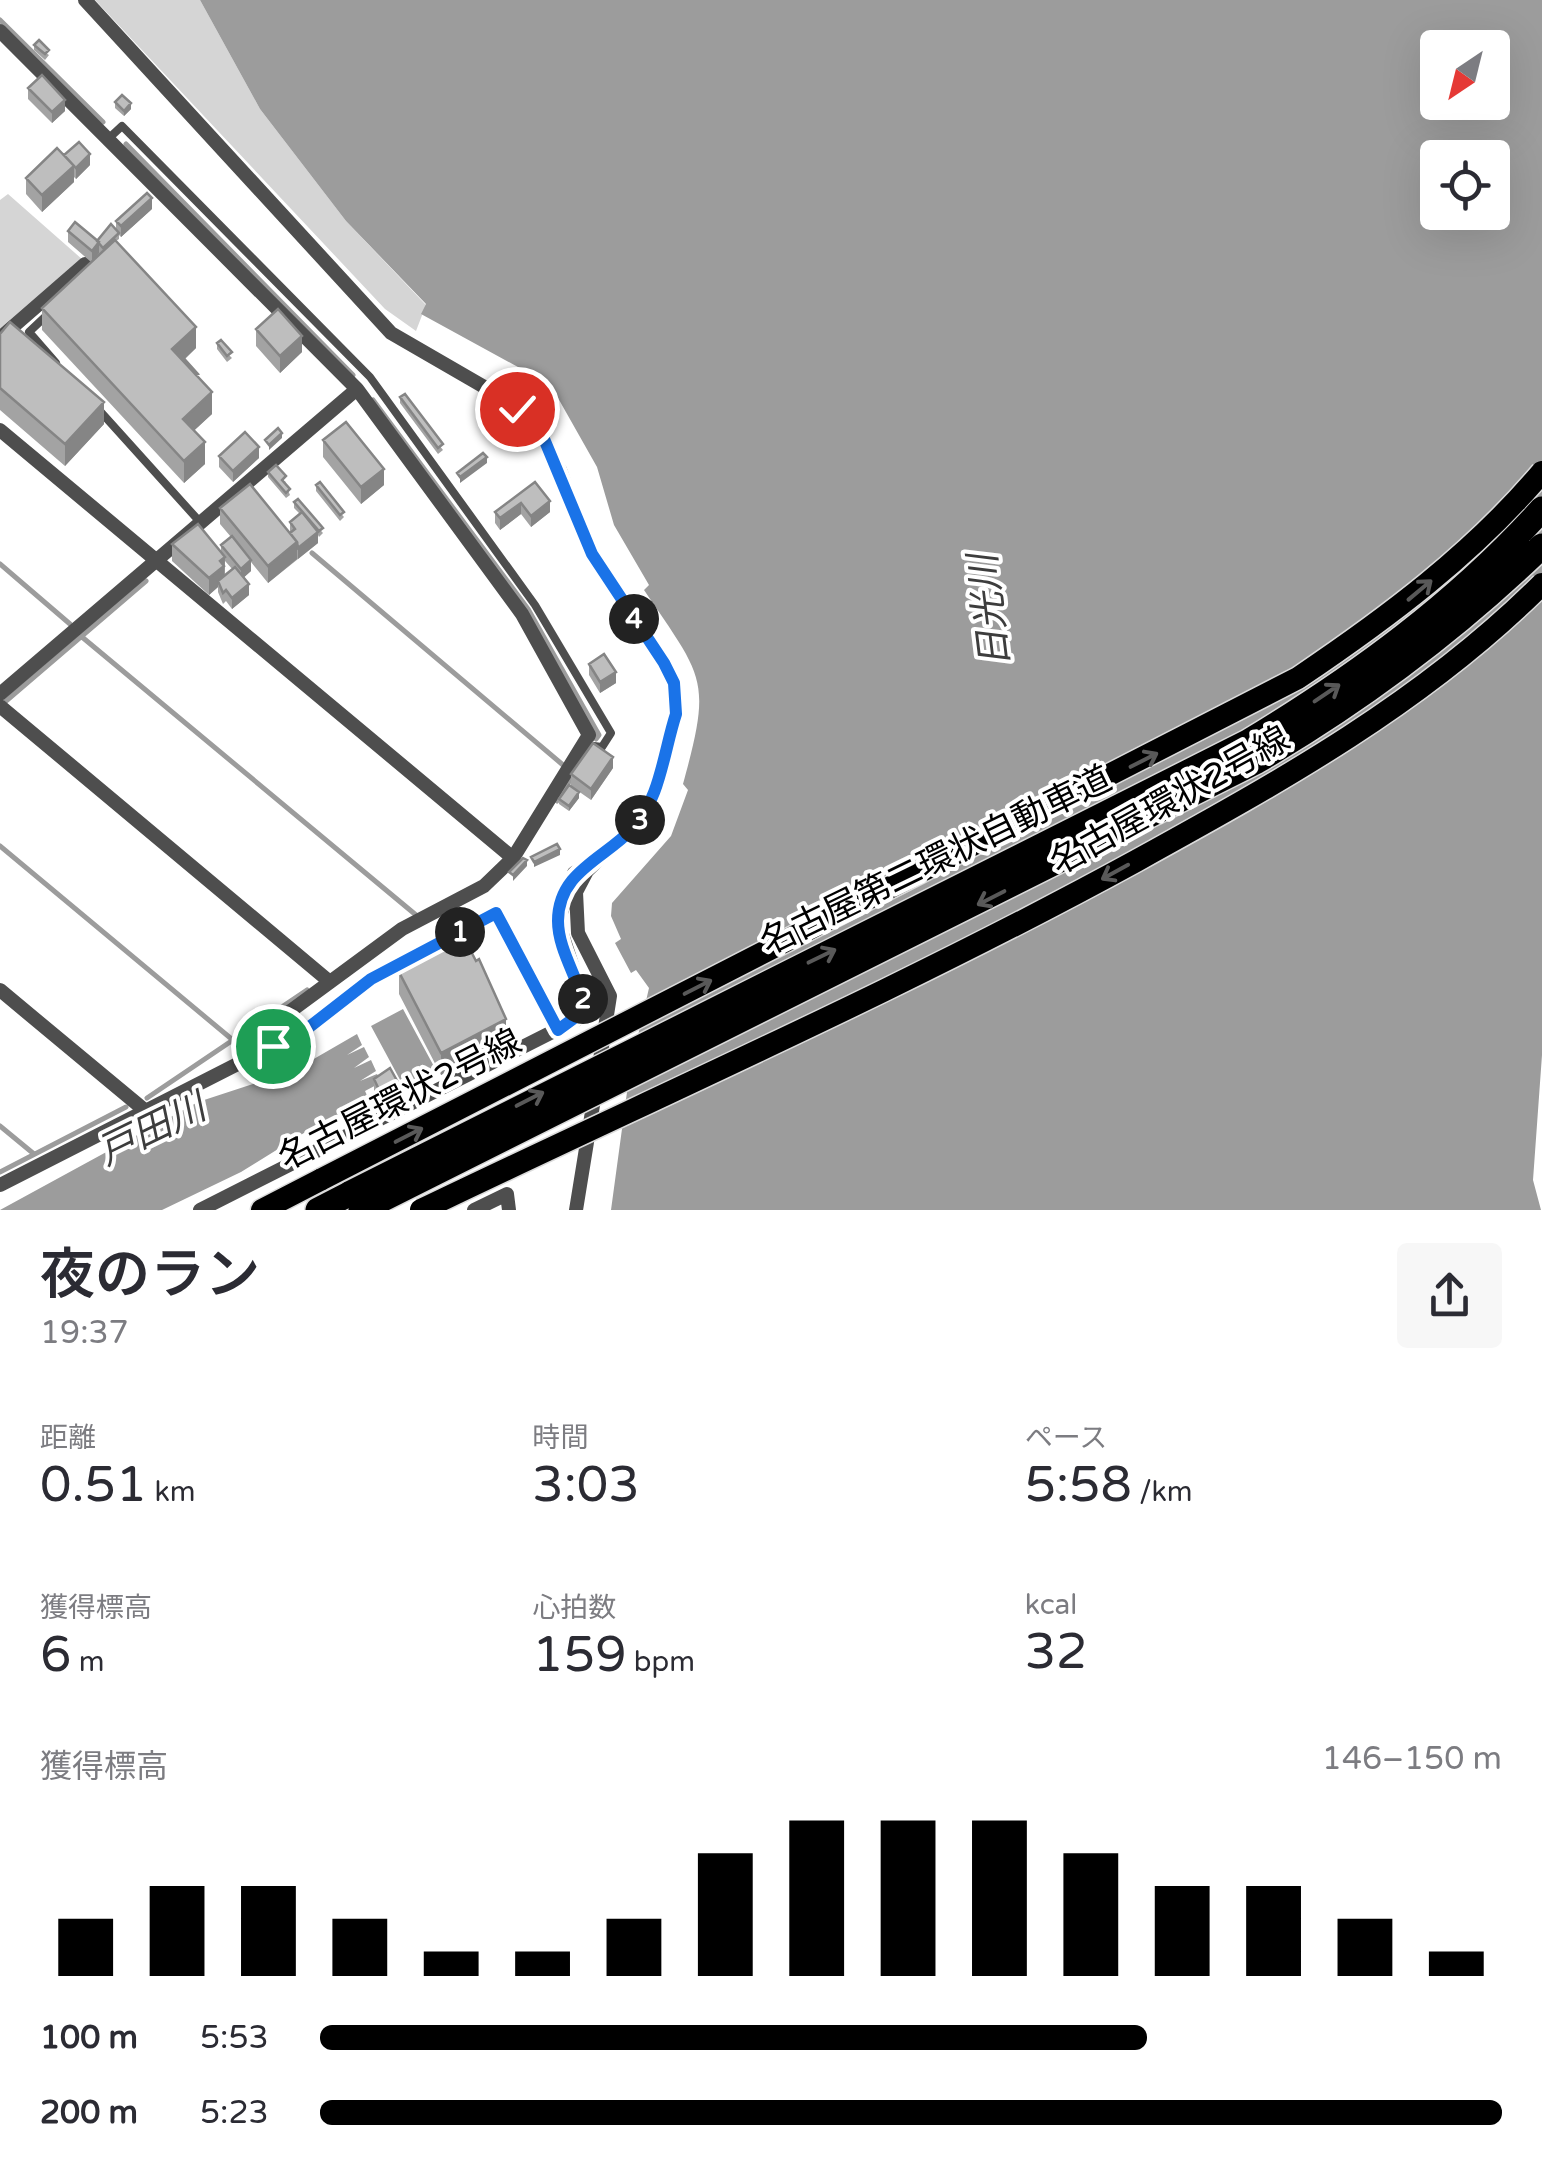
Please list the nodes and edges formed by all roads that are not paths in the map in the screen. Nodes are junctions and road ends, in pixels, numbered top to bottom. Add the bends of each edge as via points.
1 (85, 0) edge
2 (0, 31) edge
3 (108, 139) junction
4 (85, 264) edge
5 (56, 307) edge
6 (0, 338) edge
7 (68, 376) edge
8 (370, 378) junction
9 (356, 389) junction
10 (95, 405) edge
11 (0, 430) edge
12 (1542, 472) edge
13 (1542, 508) edge
14 (200, 522) junction
15 (1542, 546) edge
16 (155, 560) junction
17 (1542, 584) edge
18 (0, 694) edge
19 (0, 706) edge
20 (586, 740) junction
21 (513, 858) junction
22 (598, 860) junction
23 (330, 982) junction
24 (0, 990) edge
25 (558, 1030) junction
26 (264, 1050) junction
27 (148, 1113) junction
28 (0, 1185) edge
29 (200, 1210) edge
30 (262, 1210) edge
31 (318, 1210) edge
32 (361, 1210) edge
33 (421, 1210) edge
34 (474, 1210) edge
35 (510, 1210) edge
36 (576, 1210) edge

1 - 22 street via 392,332 492,392 542,434 592,554 674,683 676,714 644,815
2 - 3 street
3 - 8 lane via 122,126
3 - 9 street
4 - 6 street
5 - 7 lane via 29,332
8 - 9 lane
8 - 20 lane via 535,604 610,733 602,747
9 - 14 street
9 - 20 street via 522,614
10 - 14 lane
11 - 16 street
30 -> 12 highway, 名古屋環状2号線, bridge via 1298,678 1416,594
31 -> 13 highway, 名古屋第二環状自動車道, bridge via 1248,742 1384,654 1478,574
14 - 16 street
15 -> 32 highway, 名古屋第二環状自動車道, bridge via 1396,674 1258,762
16 - 18 street
16 - 21 street
17 -> 33 highway, 名古屋環状2号線, bridge via 1431,682 1277,784 1020,924
19 - 23 street
20 - 21 street
21 - 23 street via 484,886 402,929
22 - 25 street via 574,873 560,905 561,941 585,1010
22 - 36 street via 576,892 574,907 578,933 610,996
23 - 26 street via 258,1036
24 - 27 street
25 - 26 lane via 496,913 371,979 308,1028
25 - 29 street
26 - 27 street
27 - 28 street
34 - 35 street via 508,1194

